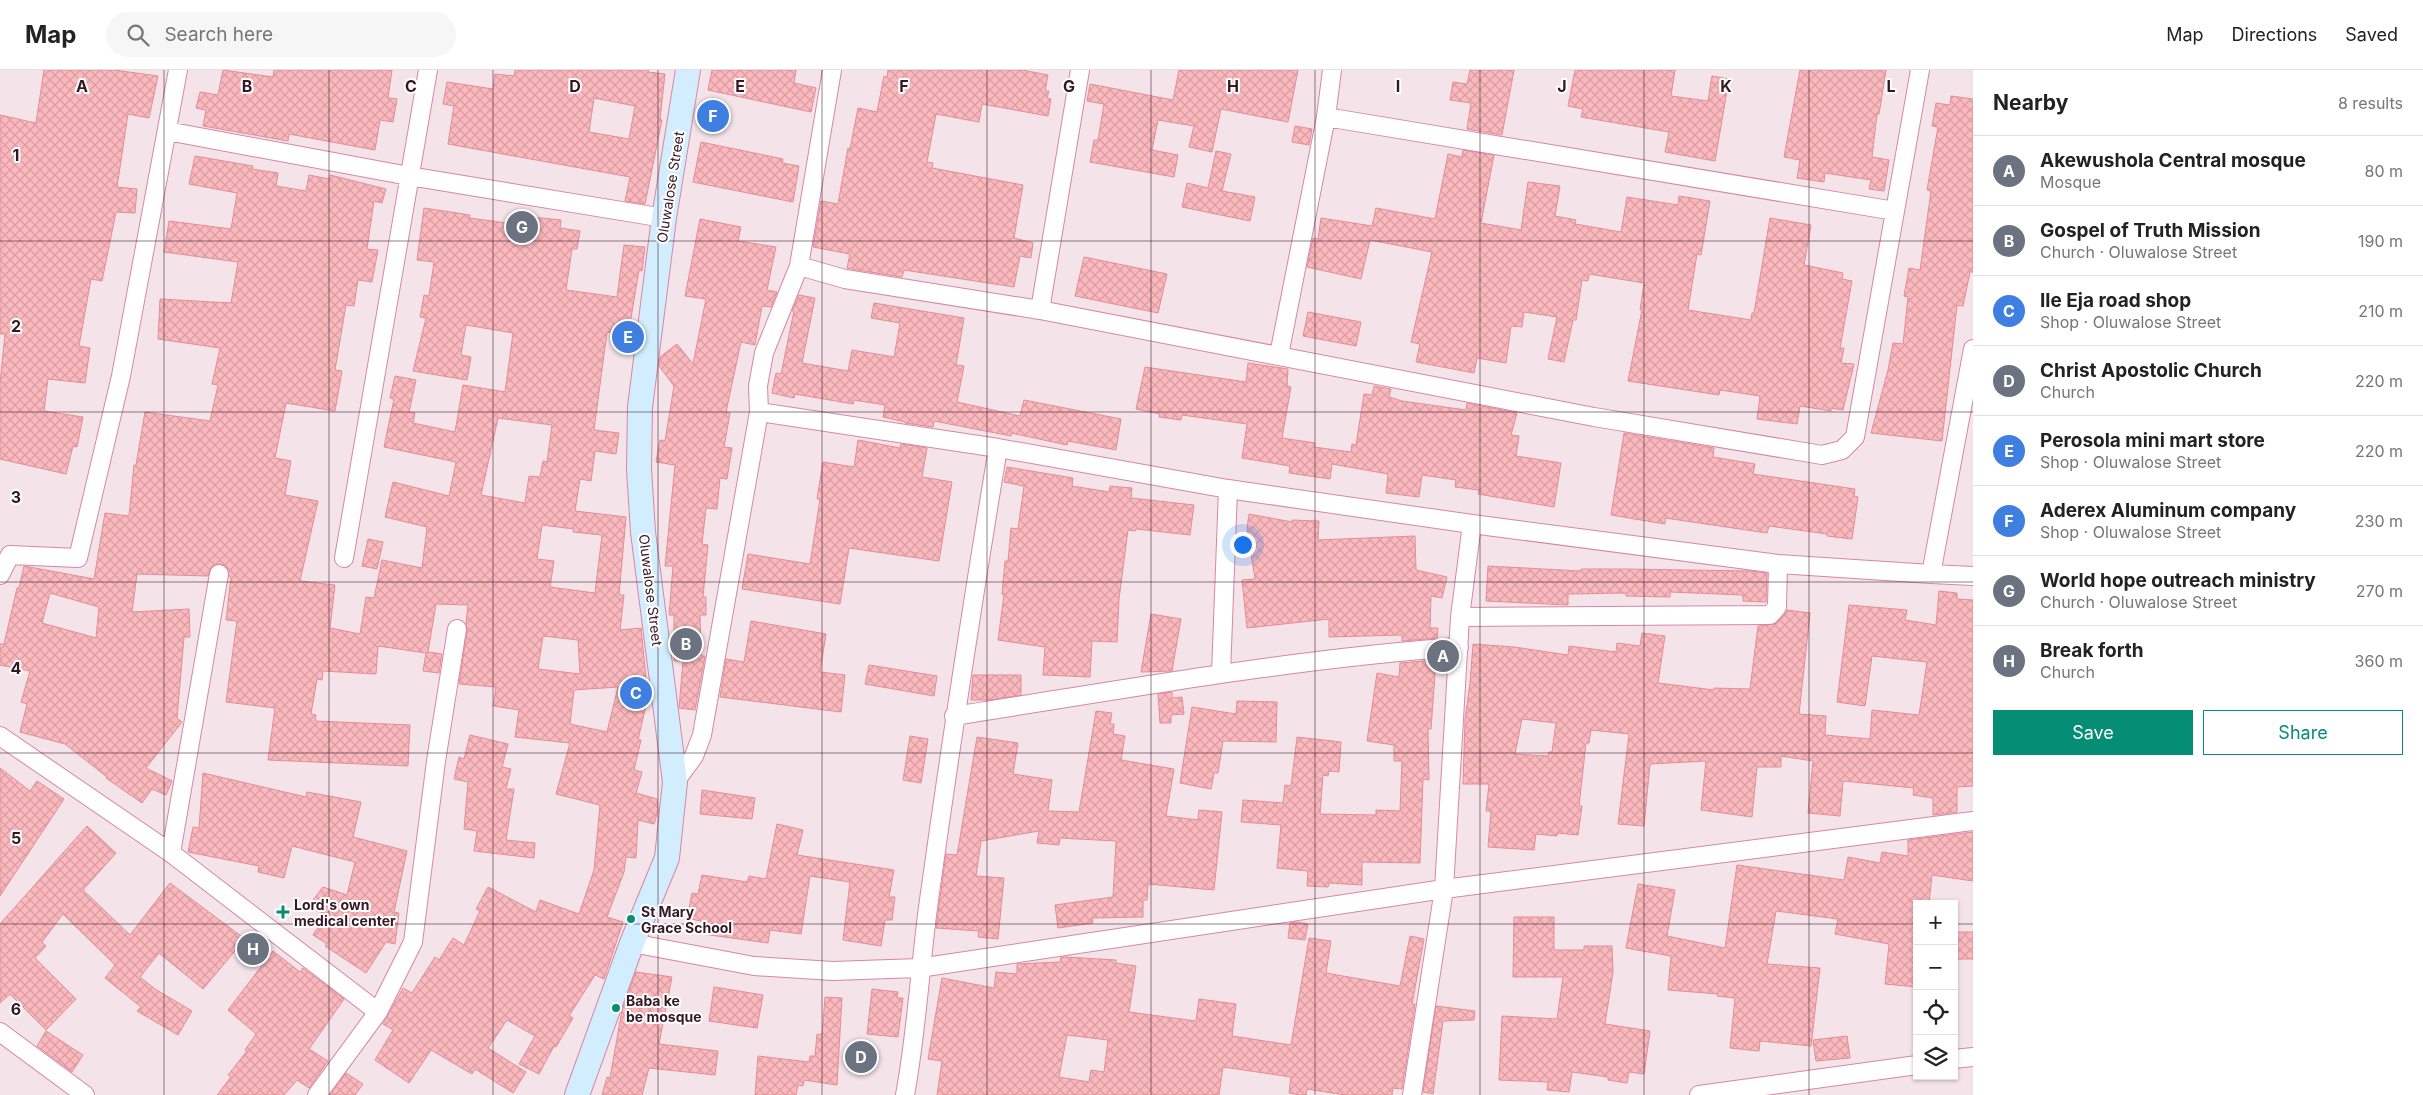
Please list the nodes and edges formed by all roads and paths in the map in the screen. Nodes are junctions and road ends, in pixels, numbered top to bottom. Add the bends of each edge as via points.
1 (178, 70) edge
2 (428, 70) edge
3 (688, 70) edge
4 (832, 70) edge
5 (1080, 70) edge
6 (1332, 70) edge
7 (1920, 70) edge
8 (1326, 117) junction
9 (167, 131) junction
10 (409, 176) junction
11 (1896, 211) junction
12 (664, 218) junction
13 (799, 266) junction
14 (1040, 310) junction
15 (1973, 349) edge
16 (1279, 355) junction
17 (759, 412) junction
18 (998, 448) junction
19 (1228, 489) junction
20 (1472, 524) junction
21 (344, 558) dead end
22 (1778, 564) junction
23 (219, 574) dead end
24 (1931, 574) junction
25 (0, 575) edge
26 (1973, 576) edge
27 (1460, 617) junction
28 (456, 629) dead end
29 (1459, 647) junction
30 (1221, 674) junction
31 (954, 716) junction
32 (0, 736) edge
33 (675, 782) junction
34 (1973, 821) edge
35 (171, 853) junction
36 (1444, 889) junction
37 (632, 943) junction
38 (919, 968) junction
39 (378, 1012) junction
40 (0, 1032) edge
41 (1973, 1057) edge
42 (1958, 1059) edge
43 (1913, 1066) edge
44 (85, 1095) edge
45 (317, 1095) edge
46 (577, 1095) edge
47 (905, 1095) edge
48 (1412, 1095) edge
49 (1699, 1095) edge

1 - 9 street
2 - 10 street
3 - 12 street, Oluwalose Street
4 - 13 street
5 - 14 street
6 - 8 street
7 - 11 street
8 - 11 street
8 - 16 street
9 - 10 street
9 - 25 street via 121,376 78,558 10,555
10 - 12 street
10 - 21 street
11 - 16 street via 1855,437 1842,450 1822,455 1594,417
12 - 33 street, Oluwalose Street via 640,407 639,469 643,532
13 - 14 street via 845,279
13 - 17 street via 764,353 758,386
14 - 16 street
15 - 24 street
17 - 18 street
17 - 33 street via 702,735 694,756
18 - 19 street
18 - 31 street
19 - 20 street
19 - 30 street
20 - 22 street
20 - 27 street
22 - 24 street
22 - 27 street via 1776,607 1770,615
23 - 35 street
24 - 26 street
27 - 29 street
28 - 39 street via 413,942
29 - 30 street
29 - 36 street
30 - 31 street
31 - 38 street
32 - 35 street
33 - 37 street, Oluwalose Street via 667,858
34 - 36 street
35 - 39 street
36 - 38 street
36 - 48 street
37 - 38 street via 754,966 833,970
37 - 46 street, Oluwalose Street
38 - 47 street via 911,1064
39 - 45 street
40 - 44 street
41 - 42 street
43 - 49 street

